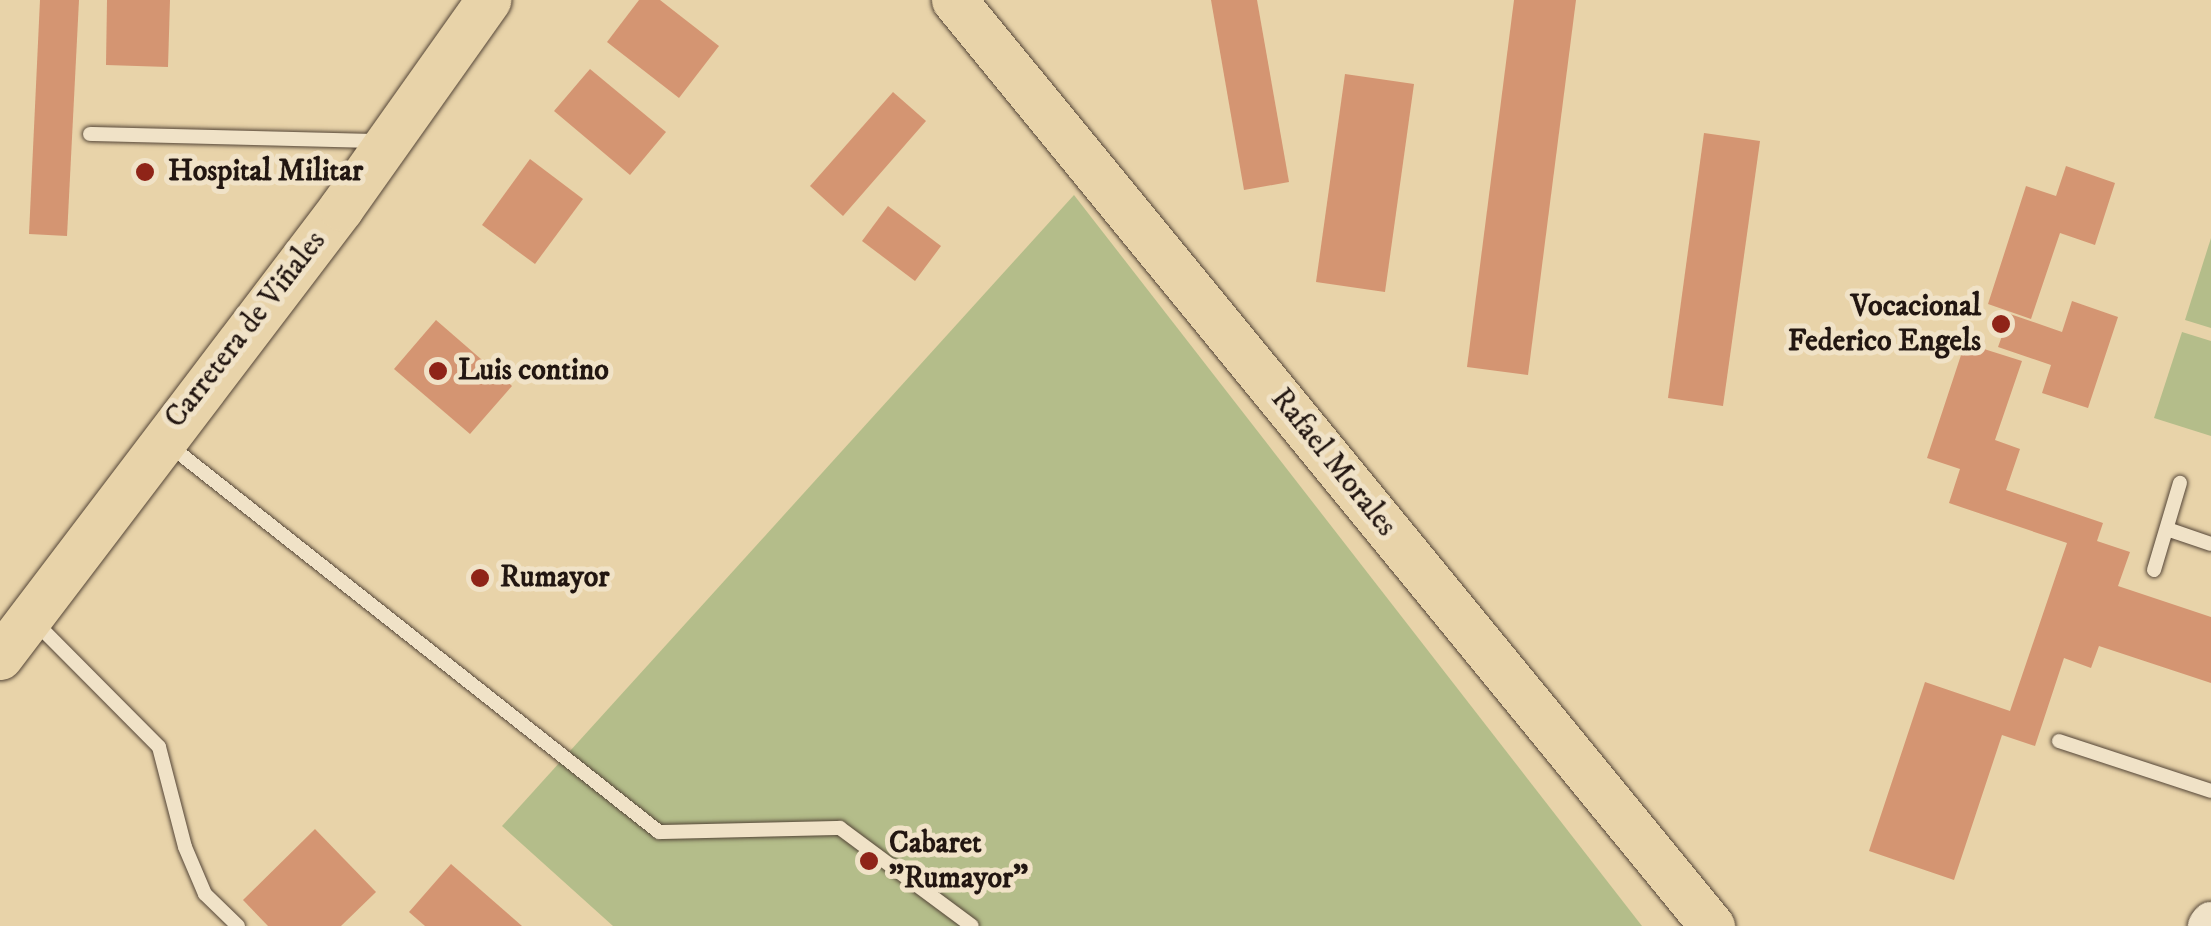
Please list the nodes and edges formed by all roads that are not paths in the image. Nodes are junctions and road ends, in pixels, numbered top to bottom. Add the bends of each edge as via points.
1 (488, 0) edge
2 (954, 0) edge
3 (90, 134) dead end
4 (388, 141) junction
5 (161, 439) junction
6 (2180, 483) dead end
7 (2167, 529) junction
8 (2211, 544) edge
9 (2154, 570) dead end
10 (30, 617) junction
11 (0, 657) edge
12 (2059, 742) dead end
13 (2211, 791) edge
14 (238, 926) edge
15 (972, 926) edge
16 (1712, 926) edge

1 - 4 main road, Carretera de Viñales
2 - 16 main road, Rafael Morales
3 - 4 lane
4 - 5 main road, Carretera de Viñales
5 - 10 main road, Carretera de Viñales
5 - 15 lane via 659,832 840,828
6 - 7 lane
7 - 8 lane
7 - 9 lane
10 - 11 main road, Carretera de Viñales
10 - 14 lane via 159,747 184,847 205,894
12 - 13 lane

